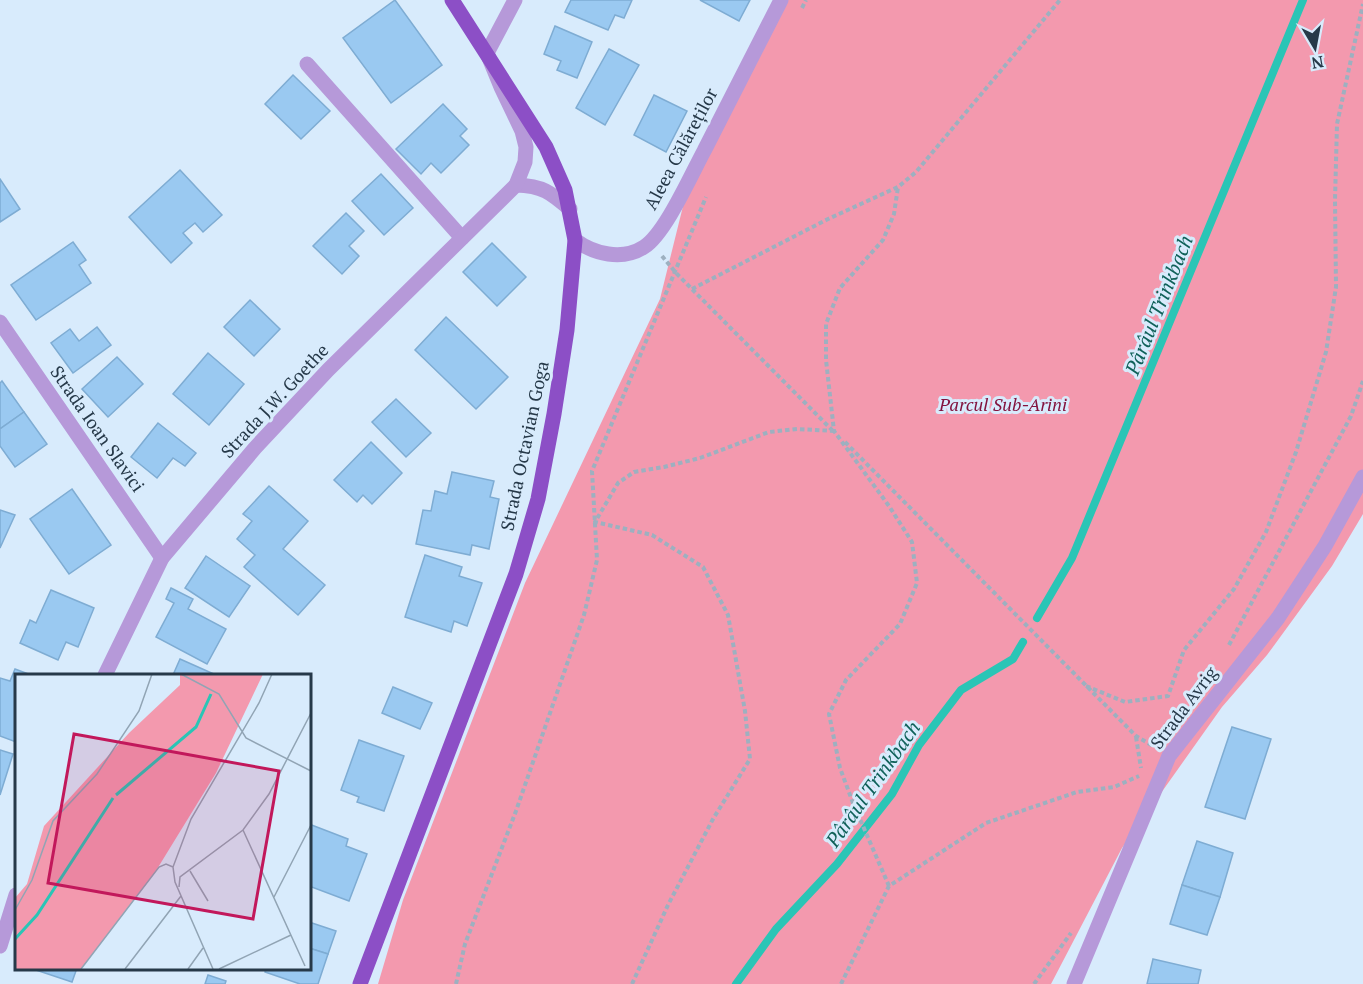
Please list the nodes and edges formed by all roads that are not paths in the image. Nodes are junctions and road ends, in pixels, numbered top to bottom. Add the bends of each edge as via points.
1 (452, 0) edge
2 (515, 0) edge
3 (782, 0) edge
4 (487, 53) junction
5 (307, 63) dead end
6 (516, 185) junction
7 (570, 209) junction
8 (462, 238) junction
9 (575, 240) junction
10 (0, 322) edge
11 (1363, 477) edge
12 (162, 558) junction
13 (105, 674) edge
14 (15, 898) edge
15 (0, 946) edge
16 (360, 984) edge
17 (1074, 984) edge

1 - 4 main road, Strada Octavian Goga
2 - 4 street
3 - 9 street, Aleea Călăreților via 690,178 652,240 634,251 611,254 596,252
4 - 6 street, Strada J.W. Goethe via 526,147
4 - 7 main road, Strada Octavian Goga via 546,147
5 - 8 street
6 - 7 street via 545,189
6 - 8 street, Strada J.W. Goethe
7 - 9 main road, Strada Octavian Goga
8 - 12 street, Strada J.W. Goethe via 328,370 255,448
9 - 16 main road, Strada Octavian Goga via 566,340 538,499 516,574
10 - 12 street, Strada Ioan Slavici
11 - 17 street, Strada Avrig via 1325,546 1278,618 1169,756
12 - 13 street, Strada J.W. Goethe
14 - 15 street

